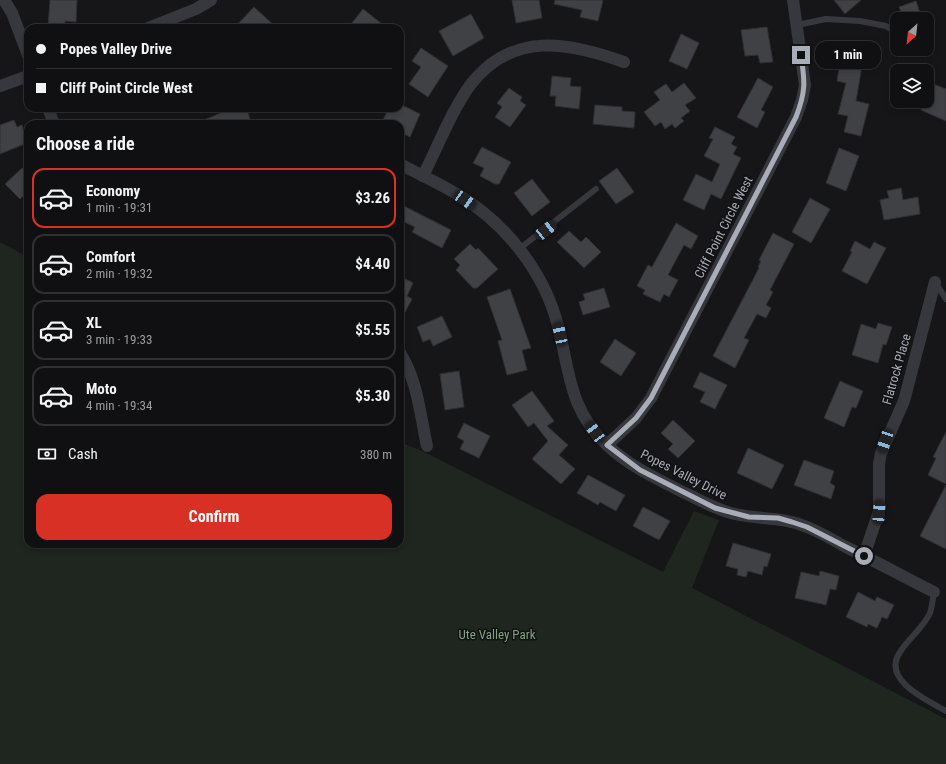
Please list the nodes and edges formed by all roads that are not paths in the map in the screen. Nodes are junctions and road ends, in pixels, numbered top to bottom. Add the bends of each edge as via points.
1 (4, 0) edge
2 (211, 0) edge
3 (793, 0) edge
4 (158, 24) edge
5 (797, 25) junction
6 (890, 29) edge
7 (24, 45) edge
8 (624, 62) dead end
9 (24, 77) edge
10 (0, 86) edge
11 (404, 166) edge
12 (423, 176) junction
13 (596, 189) dead end
14 (519, 249) junction
15 (935, 282) joint
16 (946, 299) edge
17 (404, 361) edge
18 (607, 445) junction
19 (426, 446) dead end
20 (864, 556) junction
21 (934, 592) joint
22 (946, 711) edge

1 - 7 street
2 - 4 street
3 - 5 street, Cliff Point Circle West
5 - 6 lane via 826,19 860,21
5 - 18 street, Cliff Point Circle West via 805,85 796,117 651,398 636,418
8 - 12 street via 580,48 549,45 519,50 506,56 483,72 463,96
9 - 10 street
11 - 12 street, Popes Valley Drive
12 - 14 street, Popes Valley Drive via 475,206 504,231
13 - 14 lane
14 - 18 street, Popes Valley Drive via 546,292 558,324 568,376 577,404 595,432
15 - 16 lane
15 - 20 street, Flatrock Place via 904,401 881,453 879,512
17 - 19 street via 415,386
18 - 20 street, Popes Valley Drive via 640,470 715,508 749,517 778,518 792,522
20 - 21 street, Popes Valley Drive
21 - 22 lane via 930,612 899,652 895,670 907,686

